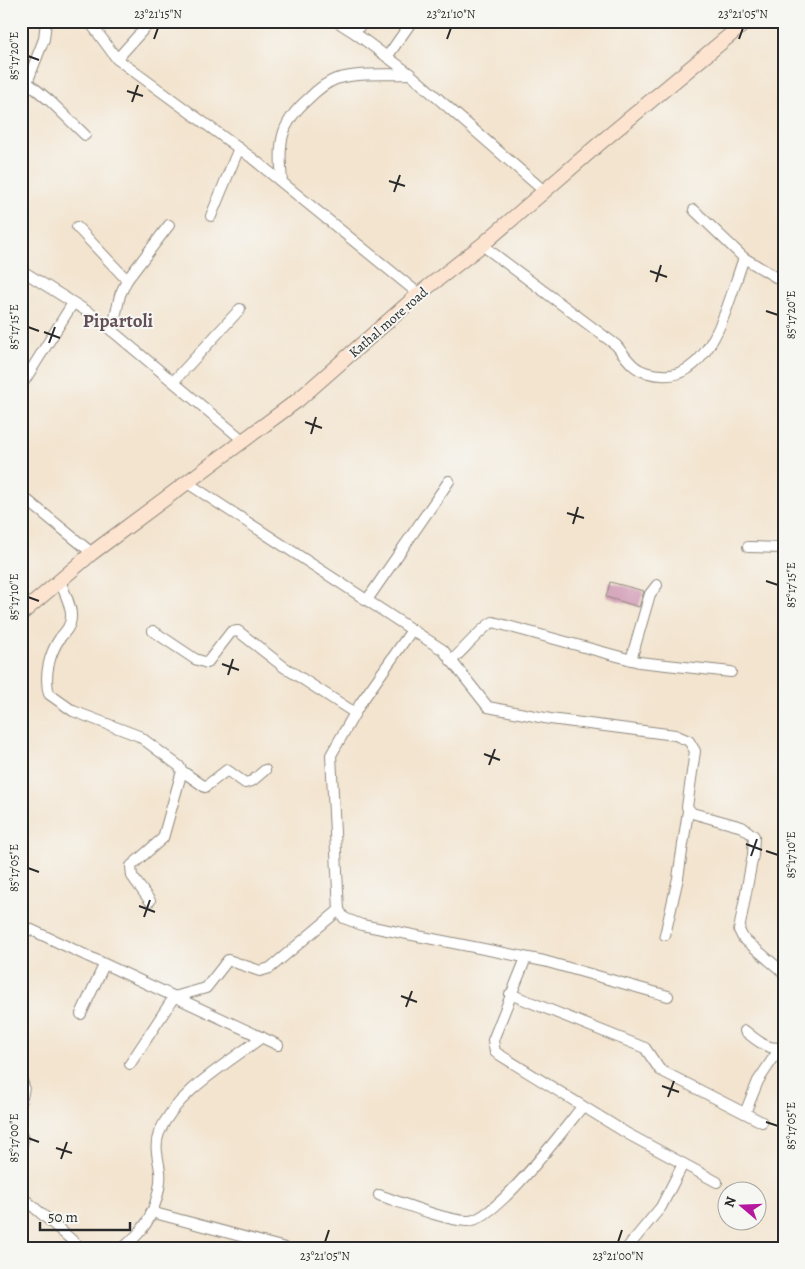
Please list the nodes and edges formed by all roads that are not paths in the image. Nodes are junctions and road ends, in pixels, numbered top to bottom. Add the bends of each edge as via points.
1 (46, 21) edge
2 (89, 21) edge
3 (151, 21) edge
4 (336, 21) edge
5 (363, 21) edge
6 (412, 21) edge
7 (747, 21) edge
8 (355, 34) junction
9 (387, 58) junction
10 (117, 60) junction
11 (410, 74) junction
12 (27, 82) junction
13 (21, 98) edge
14 (85, 136) dead end
15 (239, 148) junction
16 (282, 182) junction
17 (544, 191) junction
18 (694, 210) dead end
19 (211, 216) dead end
20 (169, 225) dead end
21 (77, 227) dead end
22 (482, 245) junction
23 (744, 258) junction
24 (21, 270) edge
25 (127, 280) junction
26 (784, 282) edge
27 (419, 294) junction
28 (73, 303) junction
29 (240, 309) dead end
30 (112, 331) junction
31 (174, 381) junction
32 (21, 386) edge
33 (244, 441) junction
34 (449, 481) dead end
35 (186, 482) junction
36 (21, 495) edge
37 (748, 548) dead end
38 (784, 548) edge
39 (92, 552) junction
40 (60, 580) junction
41 (657, 585) dead end
42 (367, 600) junction
43 (21, 614) edge
44 (412, 630) junction
45 (153, 631) dead end
46 (631, 660) junction
47 (451, 662) junction
48 (731, 672) dead end
49 (355, 713) junction
50 (264, 770) dead end
51 (182, 771) junction
52 (688, 811) junction
53 (150, 901) dead end
54 (339, 910) junction
55 (21, 925) edge
56 (665, 935) dead end
57 (526, 958) junction
58 (104, 965) junction
59 (784, 973) edge
60 (510, 994) junction
61 (668, 996) dead end
62 (174, 997) junction
63 (81, 1014) dead end
64 (745, 1031) dead end
65 (262, 1037) junction
66 (278, 1045) dead end
67 (782, 1047) edge
68 (130, 1064) dead end
69 (21, 1078) edge
70 (21, 1103) edge
71 (582, 1107) junction
72 (745, 1113) junction
73 (762, 1122) dead end
74 (21, 1134) edge
75 (21, 1148) edge
76 (683, 1164) junction
77 (716, 1182) dead end
78 (379, 1195) dead end
79 (21, 1196) edge
80 (152, 1212) junction
81 (81, 1248) edge
82 (123, 1248) edge
83 (285, 1248) edge
84 (627, 1248) edge

1 - 12 street via 44,39
2 - 10 street
3 - 10 street
4 - 8 street
5 - 8 street
6 - 9 street
7 - 17 main road, Kathal more road
8 - 9 street
9 - 11 street
10 - 15 street
11 - 16 street via 337,79 321,86 295,110 284,128 280,142
11 - 17 street
12 - 13 street
12 - 14 street
15 - 16 street
15 - 19 street
16 - 27 street
17 - 22 main road, Kathal more road
18 - 23 street
20 - 25 street
21 - 25 street
22 - 23 street via 616,346 634,366 652,374 669,376 689,368 708,350
22 - 27 main road, Kathal more road
23 - 26 street
24 - 28 street
25 - 30 street
27 - 33 main road, Kathal more road via 298,400
28 - 30 street
28 - 32 street
29 - 31 street
30 - 31 street
31 - 33 street
33 - 35 main road, Kathal more road
34 - 42 street
35 - 39 main road, Kathal more road
35 - 42 street
36 - 39 street
37 - 38 street
39 - 40 main road, Kathal more road
40 - 43 main road, Kathal more road
40 - 51 street via 72,616 49,663 49,694 73,711 139,736
41 - 46 street via 650,594
42 - 44 street
44 - 47 street via 443,650
44 - 49 street
45 - 49 street via 195,659 207,663 231,632 238,631 284,667
46 - 47 street via 493,622
46 - 48 street
47 - 52 street via 488,708 675,735 689,741 695,751
49 - 54 street via 331,755
50 - 51 street via 245,783 225,770 206,787
51 - 53 street via 163,838 131,866 132,876
52 - 56 street
52 - 59 street via 742,827 754,836 739,930 742,938
54 - 57 street via 344,918 372,927
54 - 62 street via 270,968 260,971 228,960 206,988
55 - 58 street
57 - 60 street
57 - 61 street
58 - 62 street
58 - 63 street
60 - 71 street via 493,1040 495,1052
60 - 72 street via 645,1048 660,1070
62 - 65 street
62 - 68 street
64 - 67 street via 760,1043
65 - 66 street
65 - 80 street via 175,1106 156,1142 160,1173
67 - 72 street via 758,1081
69 - 70 street via 24,1087
71 - 76 street
71 - 78 street via 520,1183 473,1221 452,1218
72 - 73 street
74 - 75 street
76 - 77 street
76 - 84 street via 662,1207
79 - 81 street
80 - 82 street via 144,1228
80 - 83 street

